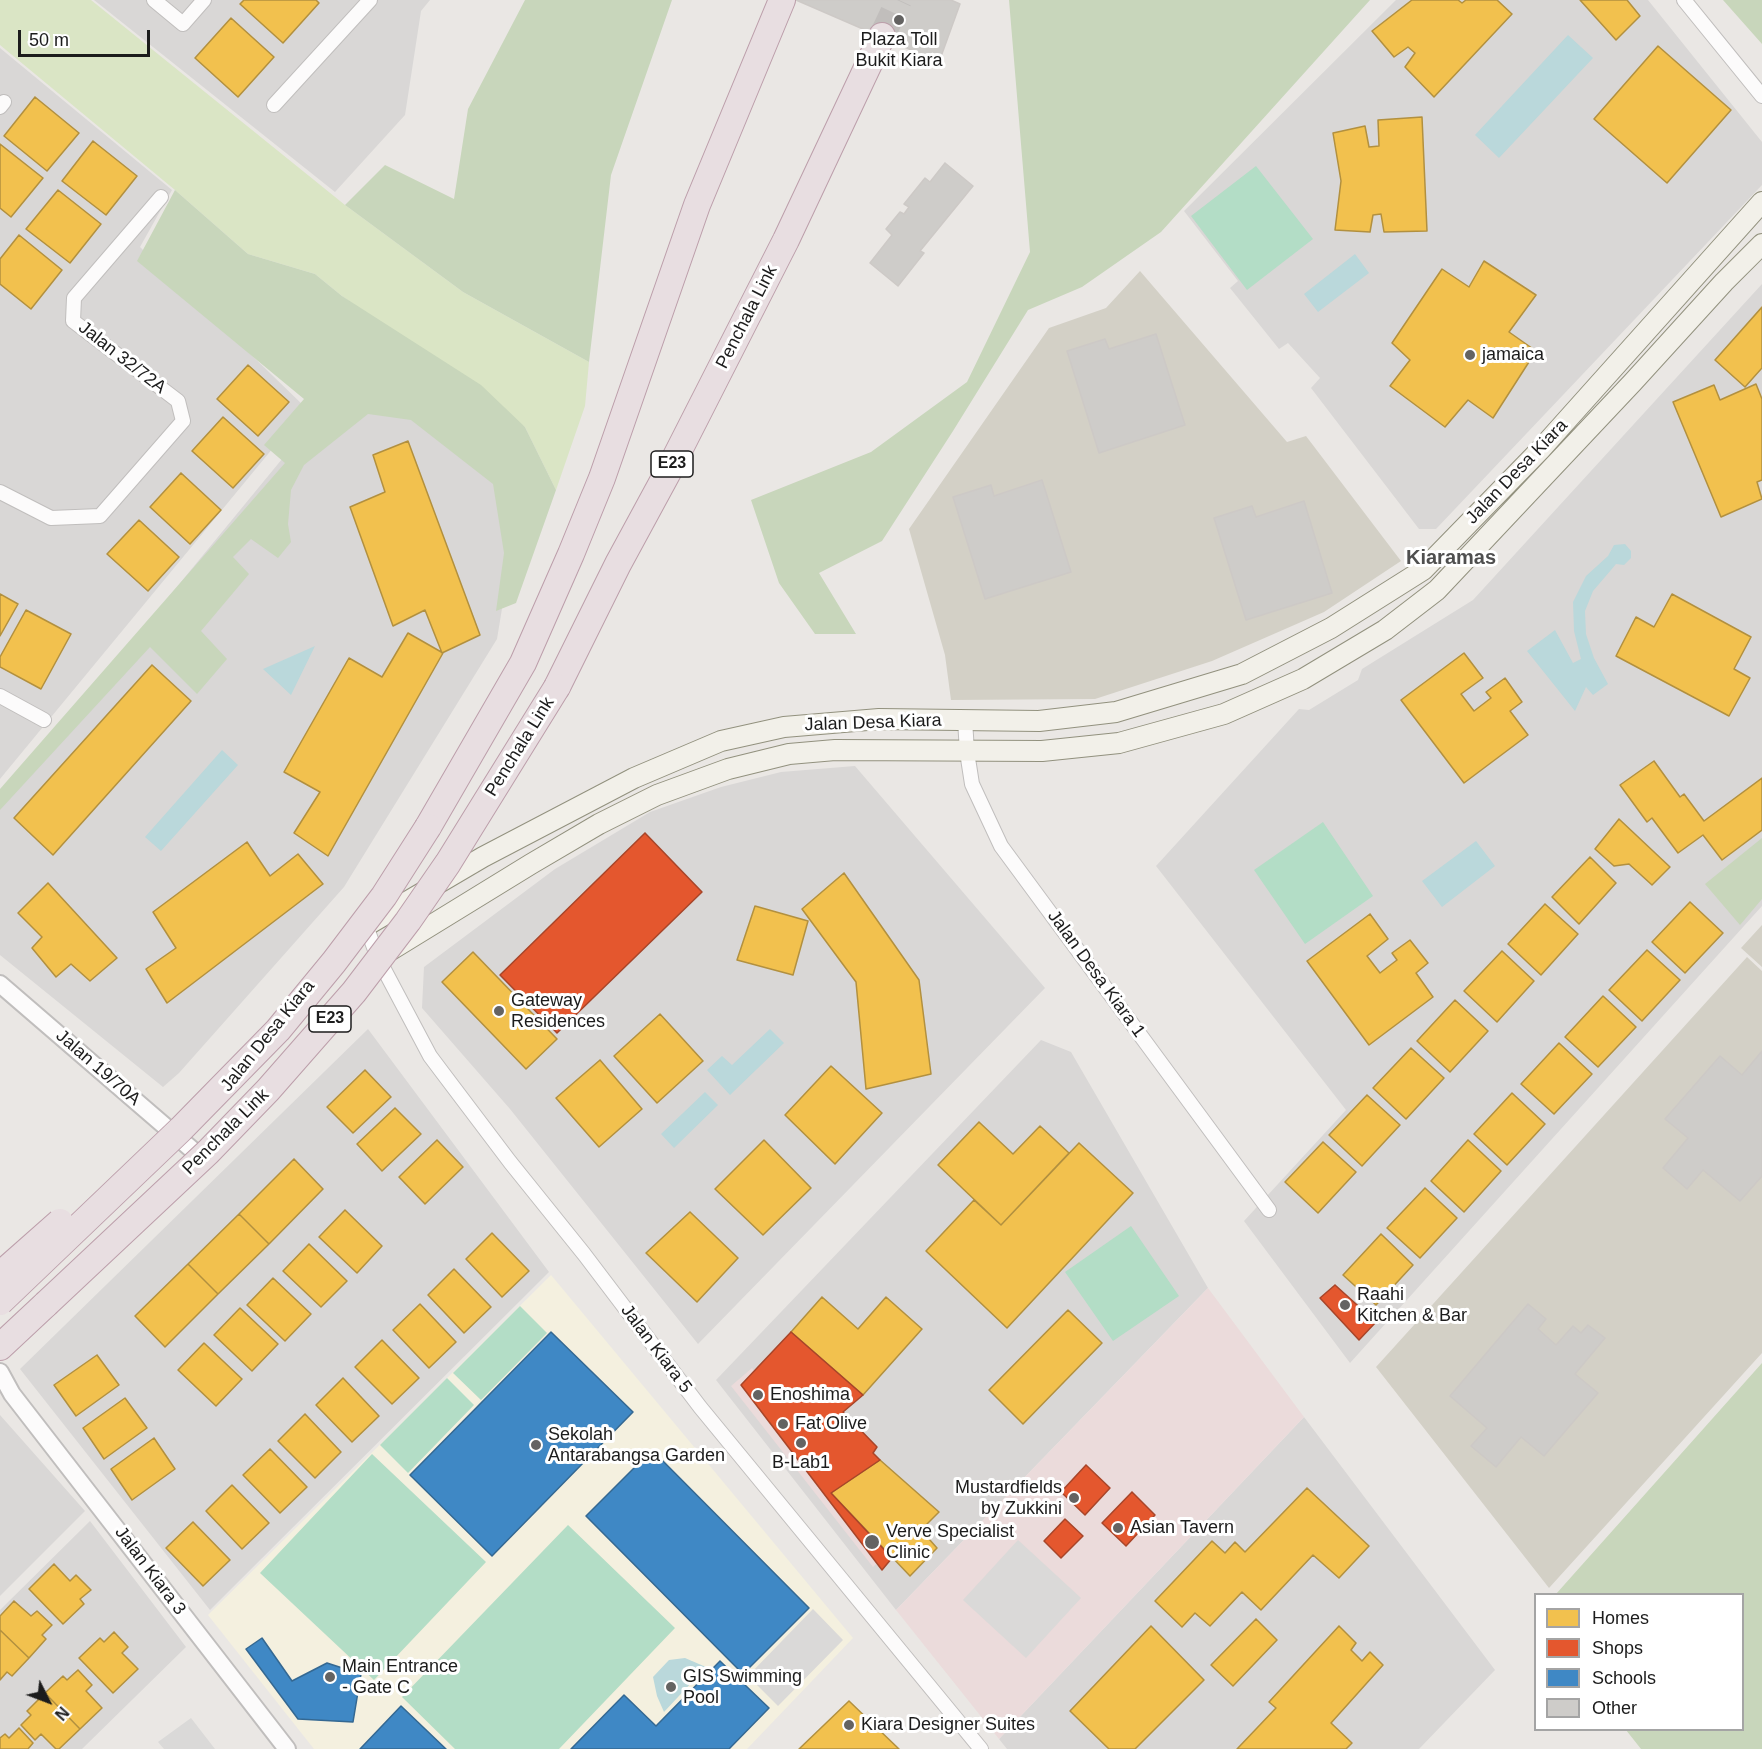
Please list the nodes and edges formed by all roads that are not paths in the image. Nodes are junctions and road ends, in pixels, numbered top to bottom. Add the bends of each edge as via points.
1 (154, 0) edge
2 (204, 0) edge
3 (370, 0) edge
4 (782, 0) edge
5 (1684, 0) edge
6 (882, 36) tunnel mouth
7 (1762, 96) edge
8 (274, 105) dead end
9 (161, 196) dead end
10 (1762, 202) edge
11 (1762, 244) edge
12 (0, 492) edge
13 (0, 696) edge
14 (44, 720) dead end
15 (965, 720) junction
16 (967, 752) junction
17 (428, 828) junction
18 (366, 926) junction
19 (378, 958) junction
20 (0, 984) edge
21 (189, 1147) junction
22 (1269, 1210) dead end
23 (0, 1275) edge
24 (0, 1302) edge
25 (0, 1309) edge
26 (0, 1332) edge
27 (0, 1347) edge
28 (0, 1372) edge
29 (6, 1389) edge
30 (287, 1749) edge
31 (981, 1749) edge

1 - 2 street via 183,24
3 - 8 street
4 - 17 highway, Penchala Link via 697,205 602,478 571,554 523,663
5 - 7 street
6 - 27 highway, Penchala Link / E23, bridge via 786,240 557,687 448,863 354,992 268,1090 208,1152
9 - 12 street, Jalan 32/72A via 74,298 73,321 178,401 183,421 100,516 51,518
10 - 15 main road, Jalan Desa Kiara via 1540,450 1423,570 1331,628 1242,674 1116,712 1039,721
11 - 16 main road, Jalan Desa Kiara via 1437,590 1384,630 1303,679 1224,714 1119,743 1042,751
13 - 14 street
15 - 16 street, Jalan Desa Kiara 1
15 - 18 main road, Jalan Desa Kiara via 879,719 811,724 721,741 634,777 483,857
16 - 19 main road, Jalan Desa Kiara via 835,750 789,754 728,770 657,795 598,824
16 - 22 street, Jalan Desa Kiara 1 via 972,784 1001,846
17 - 23 highway, bridge via 344,934 255,1035 142,1148
17 - 24 highway, bridge via 384,896 278,1030
18 - 19 street, Jalan Kiara 5
18 - 21 main road, Jalan Desa Kiara via 307,987
19 - 21 main road, Jalan Desa Kiara via 269,1077
19 - 31 street, Jalan Kiara 5 via 430,1056 482,1126 700,1407
20 - 21 street, Jalan 19/70A
21 - 25 main road, Jalan Desa Kiara
21 - 26 main road, Jalan Desa Kiara
28 - 29 street, Jalan Kiara 3
29 - 30 street, Jalan Kiara 3

